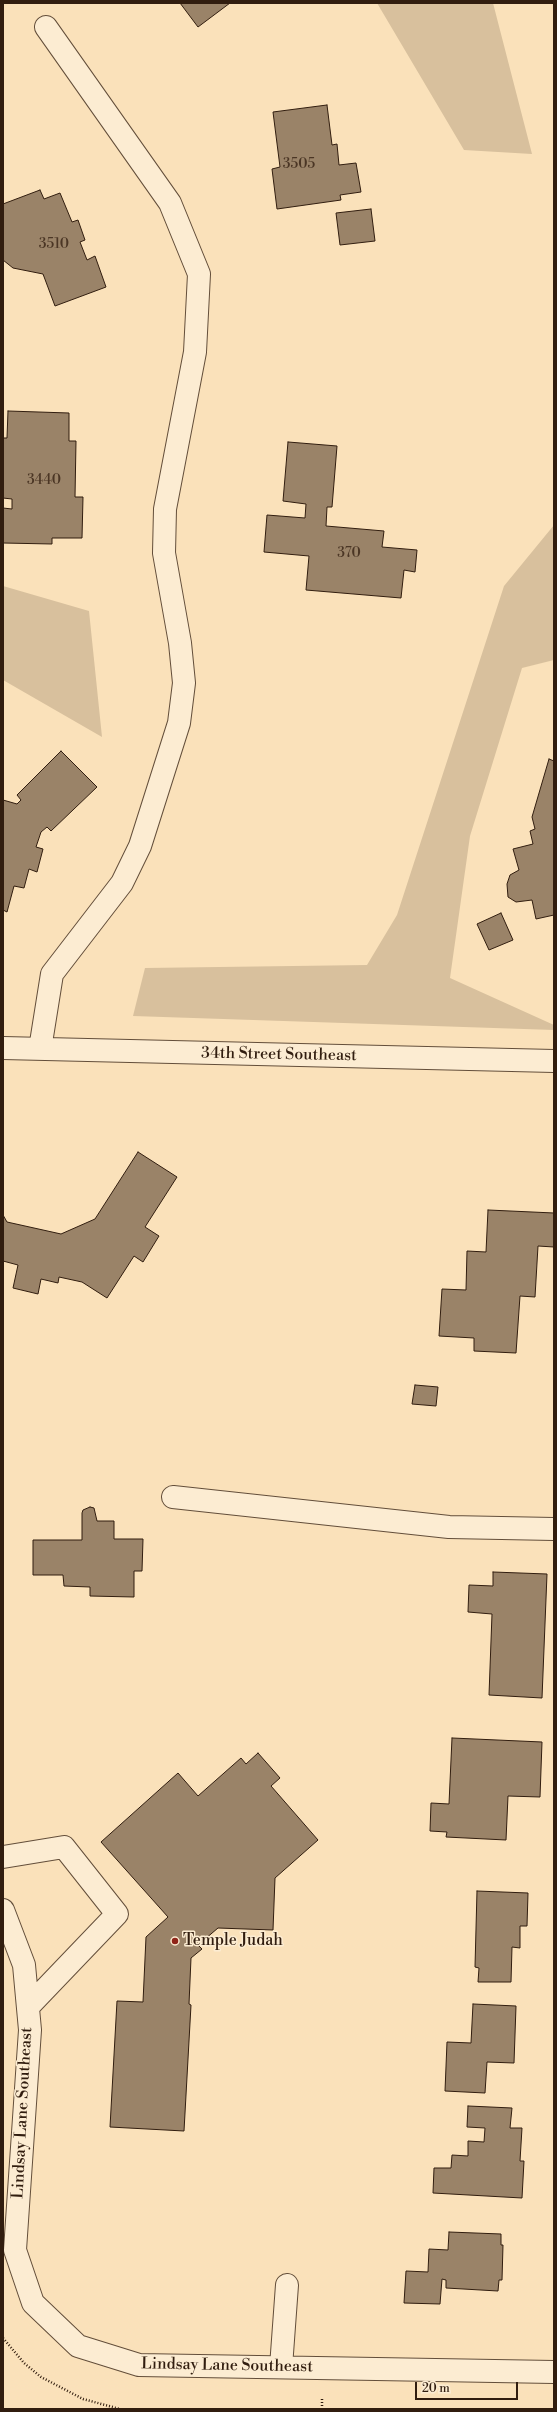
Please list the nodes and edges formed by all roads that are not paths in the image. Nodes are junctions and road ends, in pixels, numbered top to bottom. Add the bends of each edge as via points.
1 (46, 27) dead end
2 (3, 1048) edge
3 (40, 1049) junction
4 (554, 1061) edge
5 (173, 1497) dead end
6 (554, 1529) edge
7 (3, 1857) edge
8 (3, 1910) edge
9 (28, 2007) junction
10 (287, 2285) dead end
11 (281, 2367) junction
12 (554, 2372) edge

1 - 3 street via 170,203 199,274 195,352 165,509 164,553 180,643 184,683 179,723 140,846 122,883 52,974
2 - 3 street, 34th Street Southeast
3 - 4 street, 34th Street Southeast
5 - 6 street via 449,1527
7 - 9 street via 64,1847 117,1914
8 - 9 street, Lindsay Lane Southeast via 24,1965
9 - 11 street, Lindsay Lane Southeast via 30,2030 15,2250 34,2303 78,2346 139,2365
10 - 11 street
11 - 12 street, Lindsay Lane Southeast

